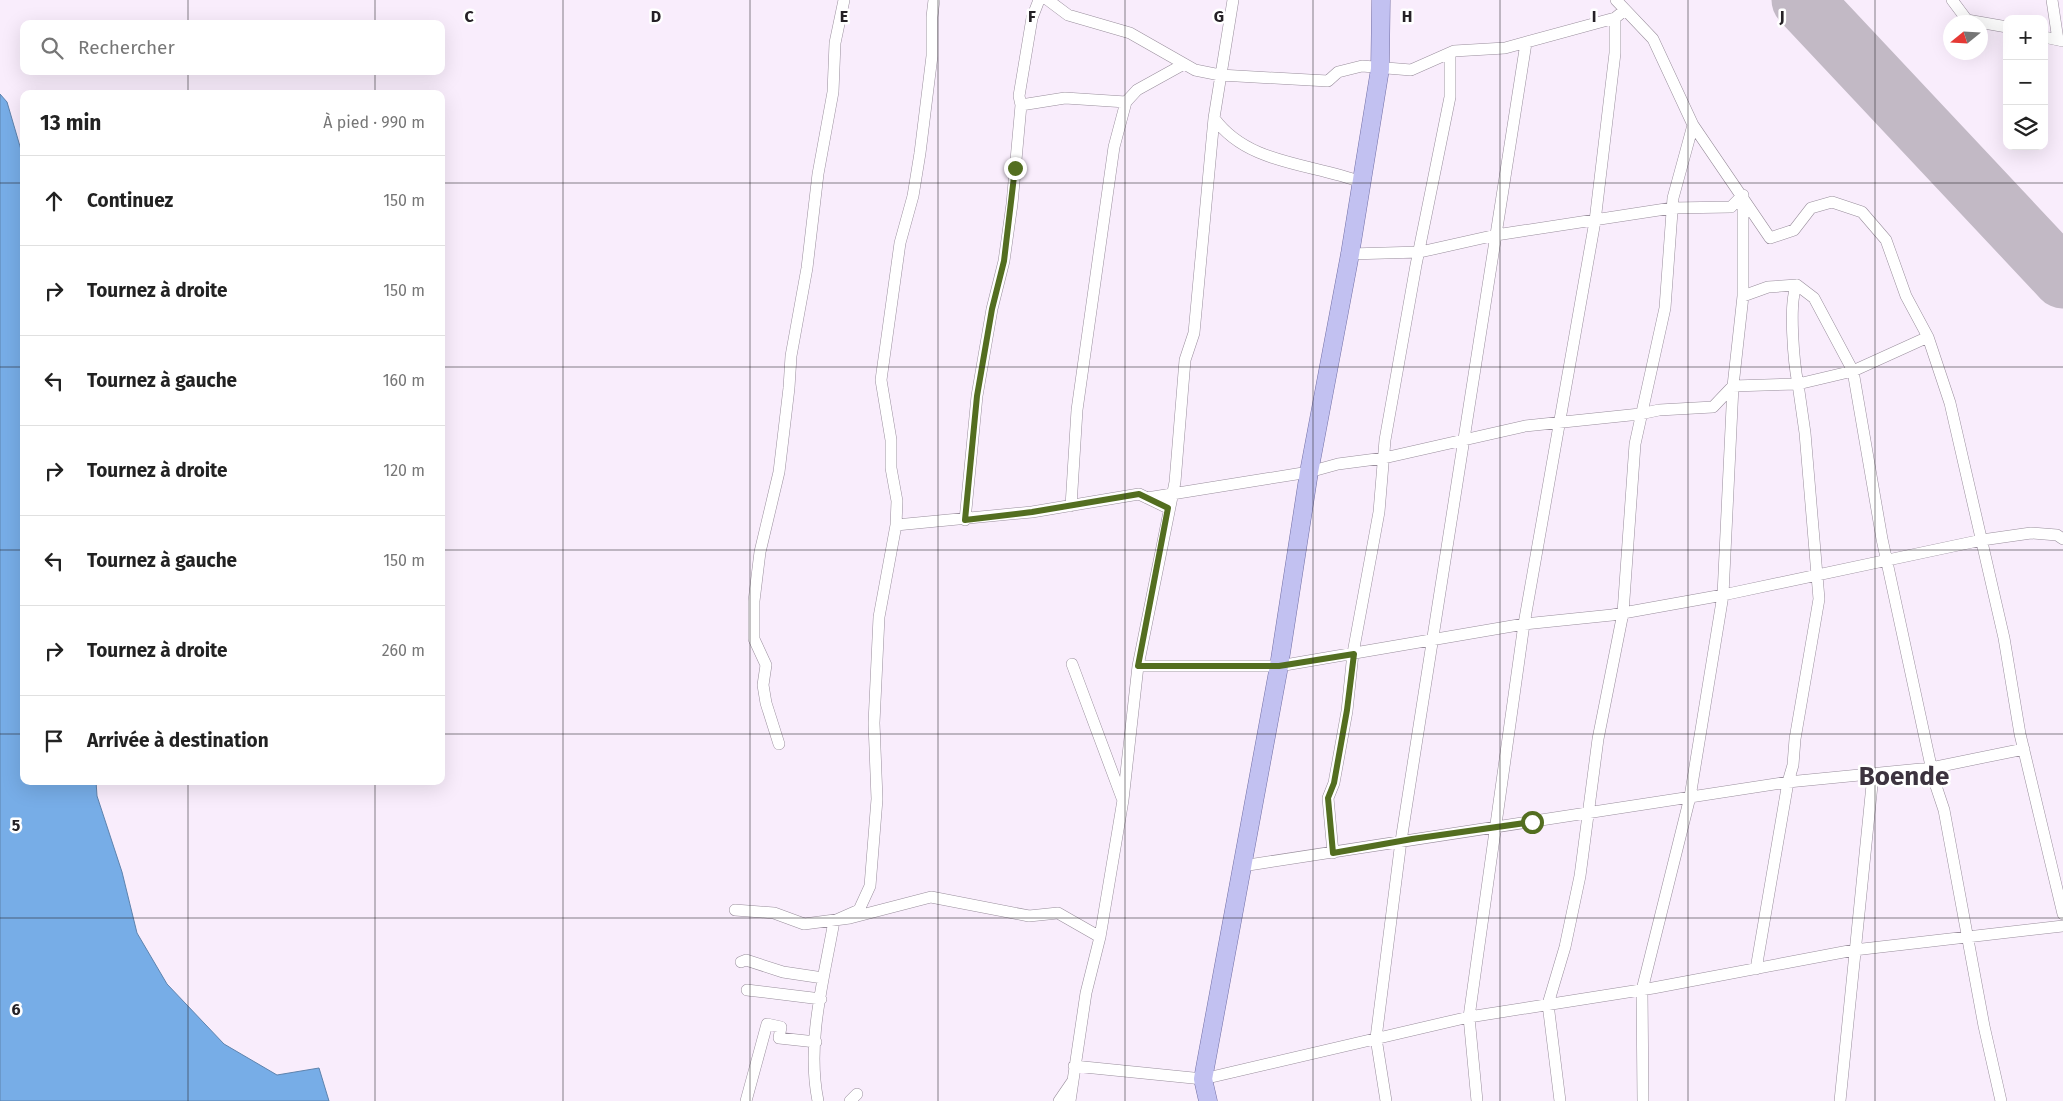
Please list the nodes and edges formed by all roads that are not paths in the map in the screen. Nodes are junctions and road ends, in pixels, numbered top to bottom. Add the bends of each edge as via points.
1 (844, 0) edge
2 (934, 0) edge
3 (1038, 0) edge
4 (1048, 0) edge
5 (1233, 0) edge
6 (1381, 0) edge
7 (1616, 0) edge
8 (1952, 0) edge
9 (2052, 0) edge
10 (1625, 10) junction
11 (1615, 18) junction
12 (2003, 26) edge
13 (2048, 38) edge
14 (2061, 41) edge
15 (1526, 43) junction
16 (1450, 53) junction
17 (1184, 64) junction
18 (1380, 69) junction
19 (1220, 75) junction
20 (1126, 102) junction
21 (1021, 105) junction
22 (1214, 118) junction
23 (1693, 124) junction
24 (1361, 182) junction
25 (1743, 195) junction
26 (1672, 208) junction
27 (1595, 221) junction
28 (1496, 235) junction
29 (1420, 252) junction
30 (1350, 254) junction
31 (1797, 285) junction
32 (1743, 296) junction
33 (1928, 337) junction
34 (1853, 370) junction
35 (1798, 384) junction
36 (1733, 386) junction
37 (1640, 414) junction
38 (1559, 423) junction
39 (1464, 440) junction
40 (1384, 458) junction
41 (1309, 472) junction
42 (1172, 492) junction
43 (1147, 498) junction
44 (1071, 506) junction
45 (1168, 508) junction
46 (965, 520) junction
47 (896, 525) junction
48 (2063, 539) edge
49 (1982, 540) junction
50 (1887, 562) junction
51 (1818, 574) junction
52 (1723, 595) junction
53 (1624, 613) junction
54 (1524, 624) junction
55 (1433, 639) junction
56 (1354, 654) junction
57 (1072, 664) dead end
58 (1138, 666) junction
59 (1279, 666) junction
60 (778, 744) dead end
61 (2024, 749) junction
62 (1931, 768) junction
63 (1873, 775) junction
64 (1788, 782) junction
65 (1690, 797) junction
66 (1123, 800) junction
67 (1587, 812) junction
68 (1495, 828) junction
69 (1401, 841) junction
70 (1333, 853) junction
71 (1242, 866) junction
72 (735, 910) dead end
73 (2063, 914) edge
74 (834, 921) junction
75 (2063, 926) edge
76 (1100, 937) junction
77 (1968, 938) junction
78 (1854, 950) junction
79 (740, 962) dead end
80 (1756, 969) junction
81 (823, 978) junction
82 (747, 990) dead end
83 (1642, 990) junction
84 (821, 999) junction
85 (1548, 1004) junction
86 (1469, 1017) junction
87 (1376, 1038) junction
88 (816, 1042) junction
89 (1074, 1066) junction
90 (1203, 1079) junction
91 (1073, 1080) junction
92 (746, 1101) edge
93 (818, 1101) edge
94 (1059, 1101) edge
95 (1070, 1101) edge
96 (1208, 1101) edge
97 (1386, 1101) edge
98 (1477, 1101) edge
99 (1560, 1101) edge
100 (1643, 1101) edge
101 (1840, 1101) edge
102 (2001, 1101) edge

1 - 60 street via 835,43 833,92 818,174 807,268 790,356 779,472 760,552 754,601 754,639 766,665 764,694
2 - 47 street via 932,56 919,161 900,243 881,380 891,440
3 - 21 street via 1019,96
4 - 17 street via 1068,15 1130,33
5 - 19 street
6 - 18 main road
7 - 10 street
8 - 12 street via 1967,20
9 - 14 street
10 - 11 street
10 - 23 street via 1653,38
11 - 15 street
11 - 27 street via 1615,52
13 - 14 street
15 - 16 street
15 - 28 street
16 - 18 street via 1411,70
16 - 29 street via 1450,97
17 - 19 street via 1194,70
17 - 20 street via 1137,90
18 - 19 street via 1362,66 1338,72 1328,81
18 - 24 main road
19 - 22 street
20 - 21 street via 1065,98
20 - 44 street via 1114,147 1077,410
21 - 46 street via 1004,261 977,396
22 - 24 street via 1223,130 1244,146 1270,158 1341,174
22 - 42 street via 1194,333 1185,360
23 - 25 street
23 - 26 street
24 - 30 main road
25 - 26 street via 1731,207
25 - 32 street
25 - 33 street via 1770,238 1794,230 1811,208 1832,202 1862,212 1886,240 1906,296
26 - 27 street
26 - 37 street via 1665,308
27 - 28 street
27 - 38 street
28 - 29 street
28 - 39 street
29 - 30 street
29 - 40 street
30 - 41 main road
31 - 32 street via 1768,287
31 - 34 street via 1814,298
31 - 35 street via 1793,303 1793,341
32 - 36 street
33 - 34 street
33 - 49 street via 1950,403
34 - 35 street
34 - 50 street via 1866,458
35 - 36 street
35 - 51 street
36 - 37 street via 1713,407
36 - 52 street
37 - 38 street
37 - 53 street via 1635,444
38 - 39 street via 1525,426
38 - 54 street
39 - 40 street
39 - 55 street
40 - 41 street via 1338,464
40 - 56 street via 1379,512
41 - 42 street
41 - 59 main road
42 - 43 street
42 - 45 street
43 - 44 street via 1139,494
43 - 45 street
44 - 46 street
45 - 58 street
46 - 47 street
47 - 74 street via 879,617 874,722 877,799 870,886 860,910
48 - 49 street via 2057,535 2031,533
49 - 50 street
49 - 61 street
50 - 51 street
50 - 62 street
51 - 52 street
51 - 64 street via 1819,599
52 - 53 street
52 - 65 street
53 - 54 street
53 - 67 street via 1598,739
54 - 55 street
54 - 68 street
55 - 56 street
55 - 69 street
56 - 59 street
56 - 70 street via 1334,783 1328,798
57 - 66 street
58 - 59 street
58 - 66 street
59 - 71 main road
61 - 62 street
61 - 73 street
62 - 63 street
62 - 77 street via 1944,810
63 - 64 street
63 - 78 street
64 - 65 street
64 - 80 street
65 - 67 street
65 - 83 street
66 - 76 street
67 - 68 street
67 - 85 street via 1578,885 1565,947
68 - 69 street
68 - 86 street
69 - 70 street
69 - 87 street
70 - 71 street
71 - 90 main road
72 - 74 street via 774,912 804,924
74 - 76 street via 931,897 1029,916 1058,914
74 - 81 street
75 - 77 street
76 - 89 street via 1086,993
77 - 78 street
77 - 102 street
78 - 80 street
78 - 101 street
79 - 81 street via 746,960 783,972
80 - 83 street
81 - 84 street
82 - 84 street
83 - 85 street
83 - 100 street
84 - 88 street
85 - 86 street
85 - 99 street
86 - 87 street
86 - 98 street
87 - 90 street
87 - 97 street
88 - 92 street via 779,1038 781,1028 767,1024
88 - 93 street via 814,1070
89 - 90 street
89 - 91 street
90 - 96 main road
91 - 94 street
91 - 95 street

